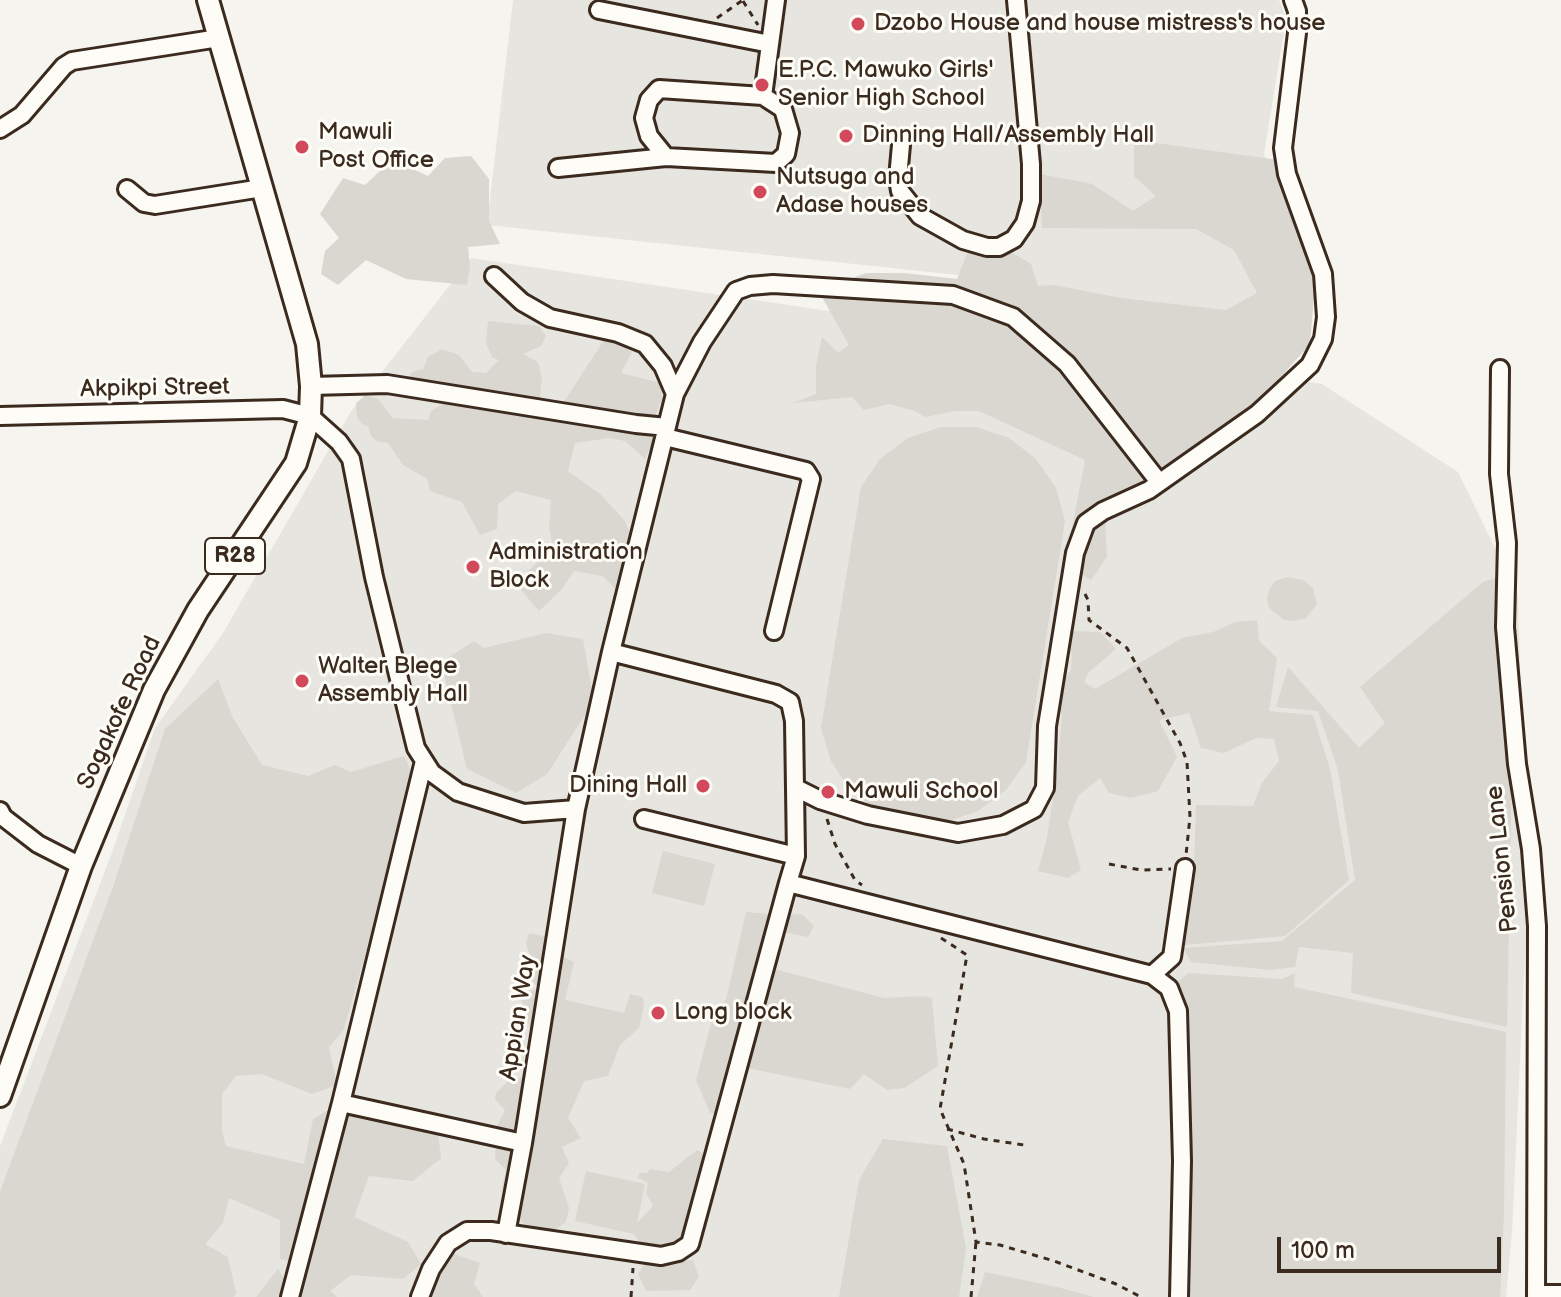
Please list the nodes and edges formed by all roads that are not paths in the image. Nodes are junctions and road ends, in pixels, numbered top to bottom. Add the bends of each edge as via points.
1 (208, 0) edge
2 (776, 0) edge
3 (1016, 0) edge
4 (1293, 0) edge
5 (599, 10) dead end
6 (219, 38) junction
7 (770, 44) junction
8 (763, 96) junction
9 (0, 129) edge
10 (901, 145) dead end
11 (666, 157) junction
12 (558, 168) dead end
13 (262, 188) junction
14 (127, 189) dead end
15 (494, 276) dead end
16 (1500, 369) dead end
17 (311, 386) junction
18 (675, 394) junction
19 (0, 416) edge
20 (310, 416) junction
21 (666, 432) junction
22 (1159, 482) junction
23 (774, 631) dead end
24 (611, 652) junction
25 (424, 761) junction
26 (796, 788) junction
27 (576, 809) junction
28 (0, 811) edge
29 (644, 819) dead end
30 (796, 856) junction
31 (81, 866) junction
32 (1185, 868) road end
33 (788, 883) junction
34 (1152, 975) junction
35 (0, 1096) edge
36 (341, 1103) junction
37 (523, 1143) junction
38 (506, 1234) junction
39 (1561, 1294) edge
40 (1537, 1295) edge
41 (290, 1297) edge
42 (420, 1297) edge
43 (1179, 1297) edge

1 - 6 main road, Sogakofe Road / R28
2 - 7 street
3 - 10 street via 1031,201 1014,239 987,247 920,216 900,191
4 - 22 street via 1297,33 1283,148 1287,174 1323,274 1323,339 1310,365 1257,414
5 - 7 street
6 - 9 street via 72,61 22,115
6 - 13 main road, Sogakofe Road / R28
7 - 8 street
8 - 11 street via 659,89 644,118 649,136
8 - 11 street via 783,109 790,133 786,154 776,163
11 - 12 street
13 - 14 street via 155,205
13 - 17 main road, Sogakofe Road / R28 via 307,344
15 - 18 street via 550,318 645,344 663,366
16 - 40 street, Pension Lane via 1505,627 1537,926
17 - 20 main road, Sogakofe Road / R28
17 - 21 street via 387,384
18 - 21 street, Appian Way
18 - 22 street, Appian Way via 736,291 750,286 953,295 1013,317 1067,364
19 - 20 street, Akpikpi Street via 283,409
20 - 25 street via 351,459 374,577 416,748
20 - 31 main road, Sogakofe Road / R28 via 296,463 198,610 154,690
21 - 23 street via 806,471 811,479
21 - 24 street, Appian Way
22 - 26 street via 1086,523 1075,553 1047,726 1045,788 1034,809 1003,825 958,833 868,815
24 - 26 street via 790,702
24 - 27 street, Appian Way
25 - 27 street via 458,792 524,813
25 - 36 street
26 - 30 street
27 - 37 street, Appian Way
28 - 31 street via 38,844
29 - 30 street
30 - 33 street
31 - 35 main road, Sogakofe Road / R28
32 - 34 street via 1172,957
33 - 34 street
33 - 38 street via 690,1244 661,1256
34 - 43 street via 1169,988 1178,1011
36 - 37 street
36 - 41 street
37 - 38 street, Appian Way
38 - 42 street via 467,1231 448,1243
39 - 40 street

